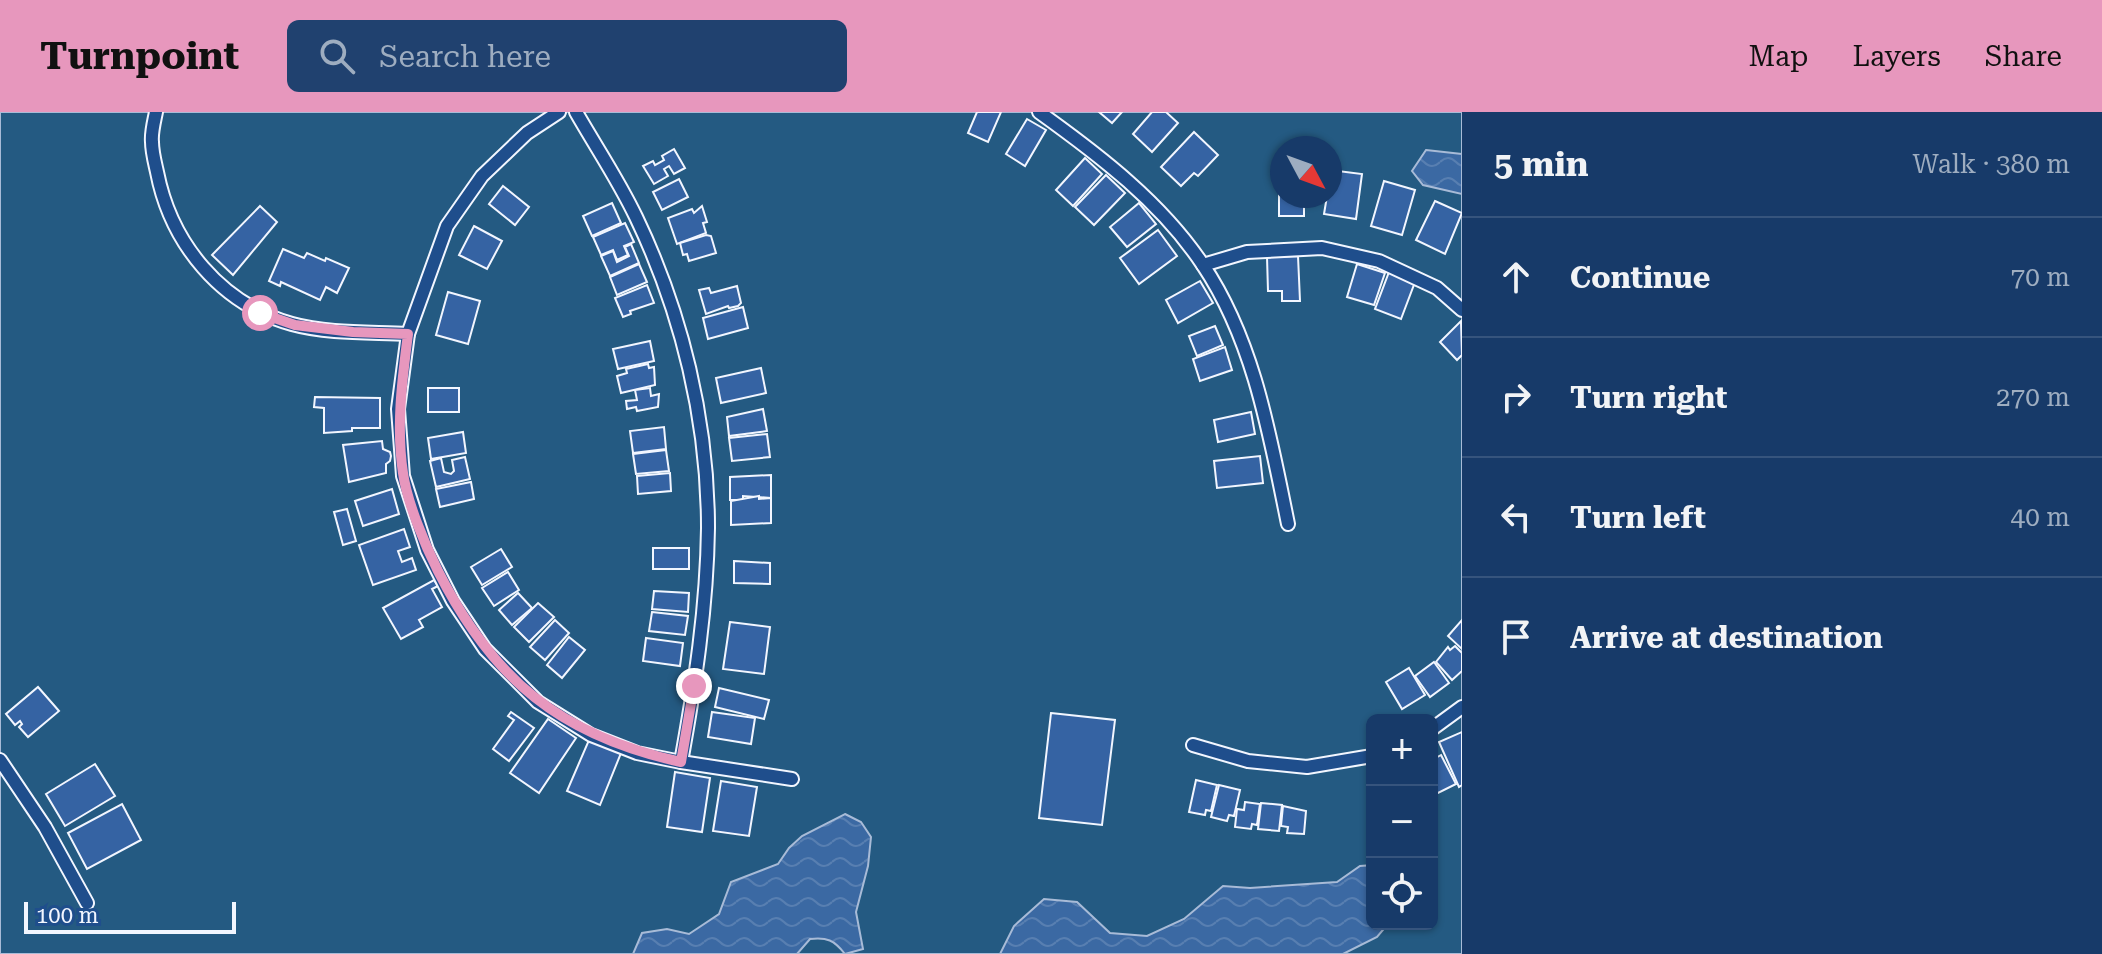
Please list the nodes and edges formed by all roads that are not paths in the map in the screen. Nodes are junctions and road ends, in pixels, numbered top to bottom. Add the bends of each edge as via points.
1 (156, 112) edge
2 (559, 112) edge
3 (576, 112) edge
4 (1039, 112) edge
5 (1203, 265) junction
6 (1462, 310) edge
7 (408, 334) junction
8 (1288, 524) dead end
9 (1462, 707) edge
10 (1438, 725) edge
11 (1193, 745) dead end
12 (1366, 757) edge
13 (0, 760) edge
14 (681, 762) junction
15 (792, 779) dead end
16 (87, 903) dead end

1 - 7 street via 151,143 161,192 181,241 221,286 260,313 295,325
2 - 7 street via 527,133 482,176 447,226
3 - 14 street via 636,216 670,297 702,438 708,526 705,595
4 - 5 street via 1154,206
5 - 6 street via 1247,252 1322,248 1379,261 1437,288
5 - 8 street via 1240,338 1266,421
7 - 14 street via 398,409 403,476 427,550 453,601 485,649 538,702 591,735 637,753
9 - 10 street
11 - 12 street via 1248,761 1307,767
13 - 16 street
14 - 15 street

